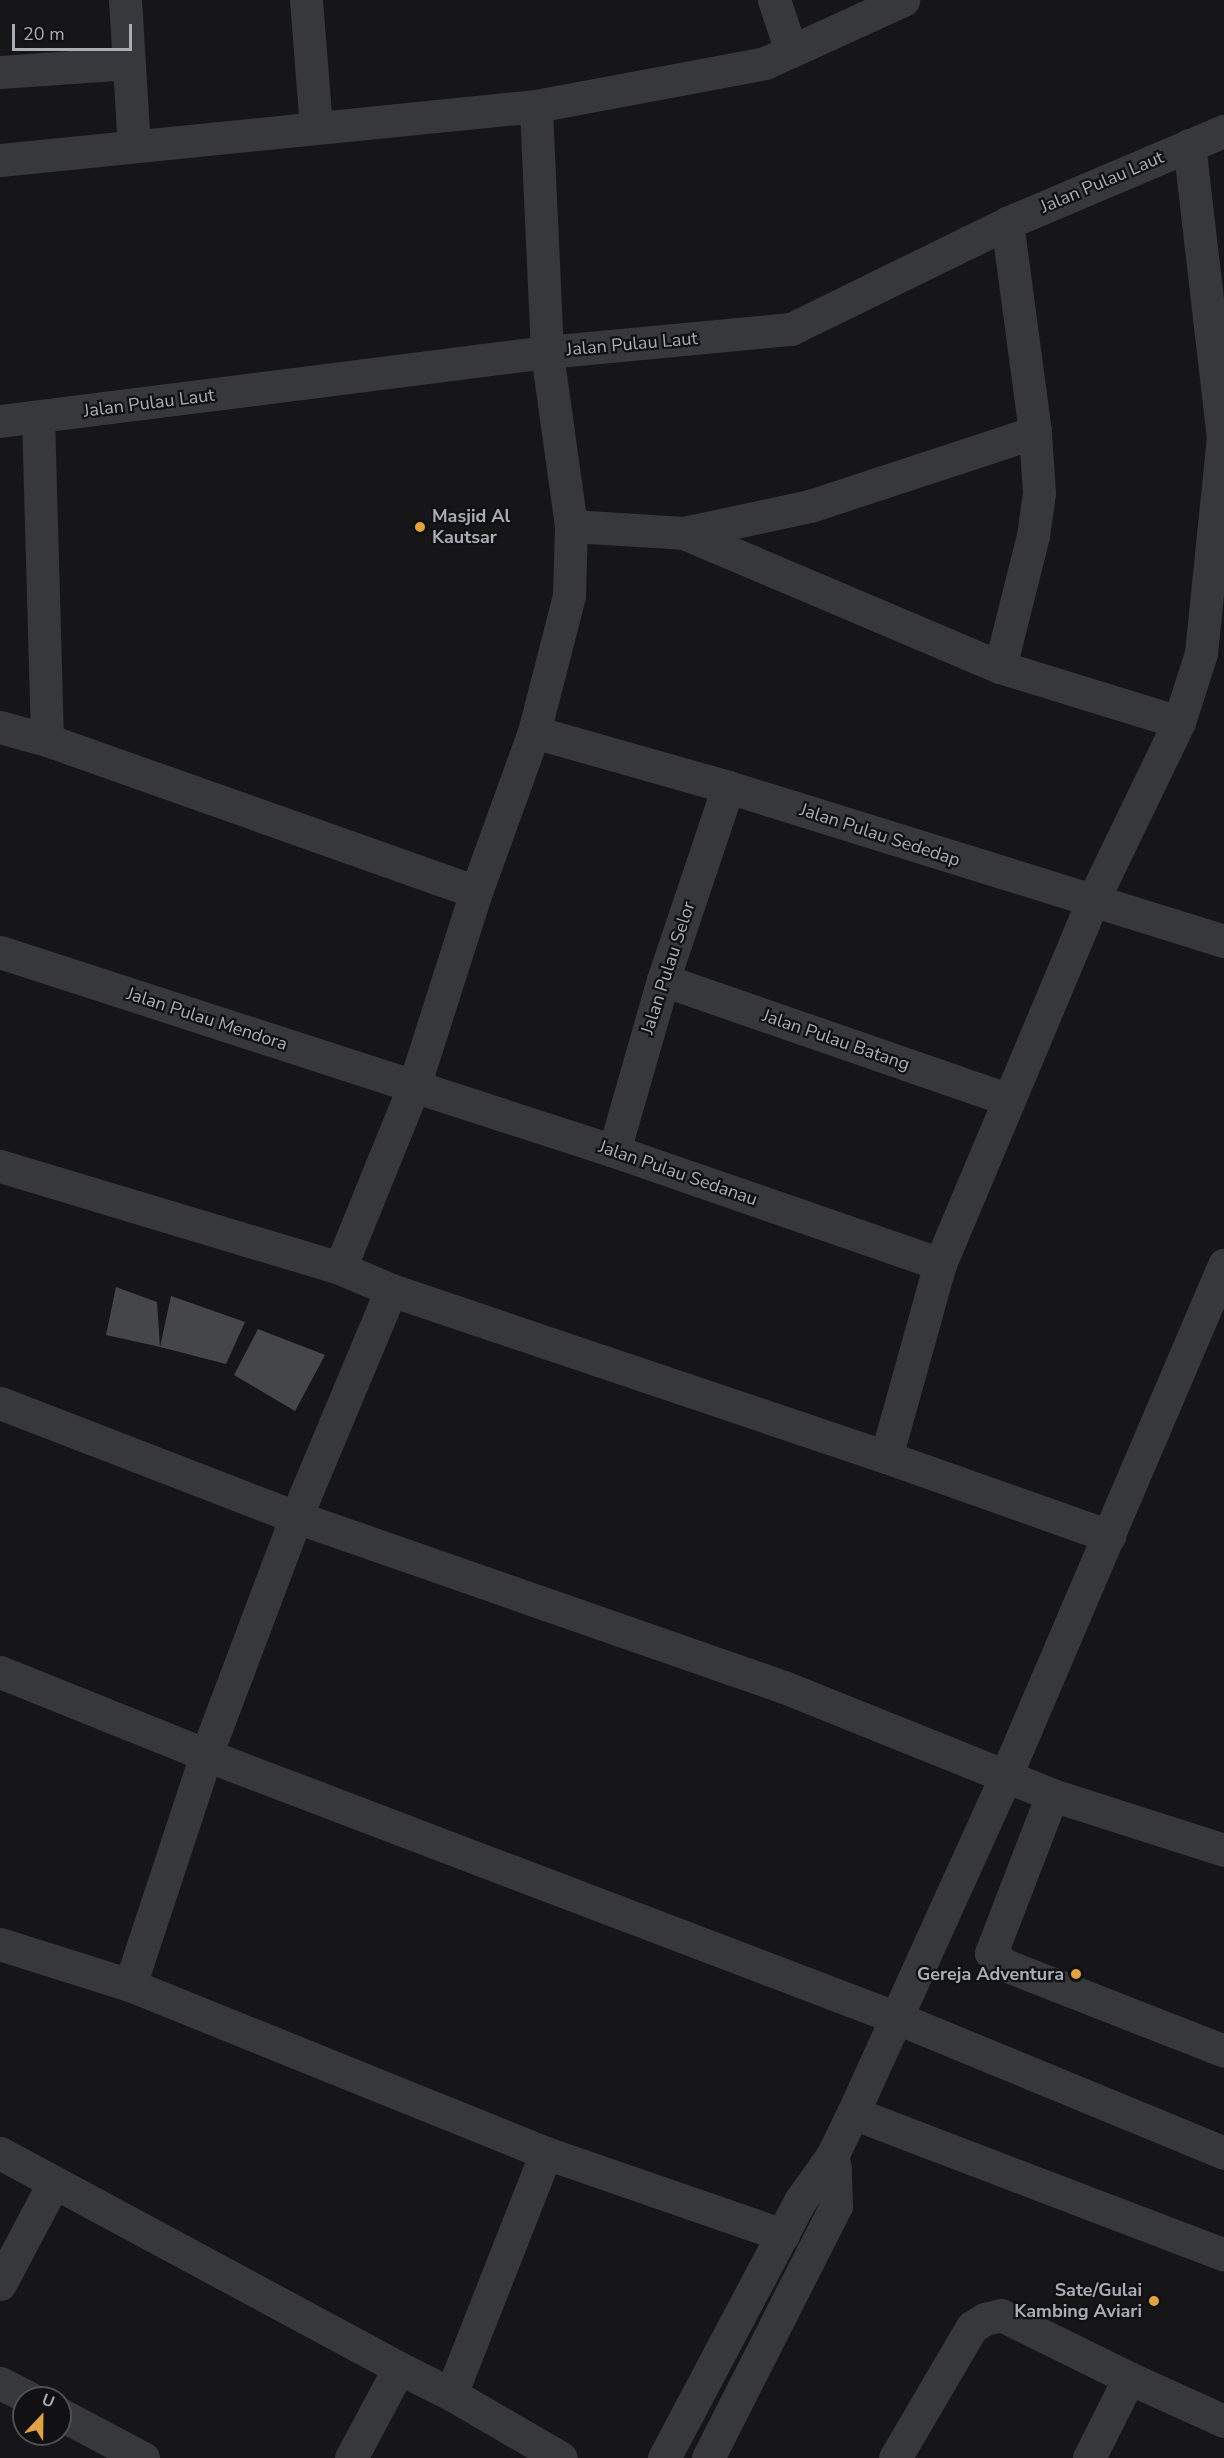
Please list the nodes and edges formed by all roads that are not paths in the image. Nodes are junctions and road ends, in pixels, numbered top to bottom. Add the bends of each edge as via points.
1 (125, 0) edge
2 (306, 0) edge
3 (774, 0) edge
4 (903, 0) edge
5 (791, 51) junction
6 (129, 63) junction
7 (0, 72) edge
8 (536, 106) junction
9 (316, 126) junction
10 (1224, 131) edge
11 (1189, 145) junction
12 (134, 146) junction
13 (0, 160) edge
14 (1007, 223) junction
15 (547, 352) junction
16 (38, 417) junction
17 (0, 421) edge
18 (1035, 432) junction
19 (571, 526) junction
20 (684, 533) junction
21 (1000, 667) junction
22 (1179, 722) junction
23 (0, 727) edge
24 (534, 732) junction
25 (47, 740) junction
26 (728, 787) junction
27 (476, 892) junction
28 (1092, 902) junction
29 (1224, 941) edge
30 (0, 952) edge
31 (663, 980) junction
32 (414, 1086) junction
33 (1009, 1100) junction
34 (614, 1151) junction
35 (0, 1166) edge
36 (940, 1264) junction
37 (340, 1269) junction
38 (1221, 1278) edge
39 (391, 1290) junction
40 (0, 1403) edge
41 (886, 1457) junction
42 (296, 1517) junction
43 (1109, 1536) junction
44 (0, 1672) edge
45 (206, 1755) junction
46 (1006, 1775) junction
47 (1052, 1795) junction
48 (1224, 1850) edge
49 (0, 1944) edge
50 (130, 1985) junction
51 (897, 2018) junction
52 (1224, 2051) edge
53 (853, 2113) junction
54 (1224, 2152) edge
55 (0, 2153) edge
56 (546, 2153) junction
57 (832, 2156) junction
58 (54, 2182) junction
59 (783, 2235) junction
60 (1224, 2255) edge
61 (0, 2284) edge
62 (399, 2368) junction
63 (1129, 2378) junction
64 (451, 2394) junction
65 (72, 2420) edge
66 (1224, 2421) edge
67 (142, 2458) edge
68 (351, 2458) edge
69 (561, 2458) edge
70 (664, 2458) edge
71 (708, 2458) edge
72 (895, 2458) edge
73 (1089, 2458) edge

1 - 6 street
2 - 9 street
3 - 5 street
4 - 5 street
5 - 8 street via 765,63
6 - 7 street
6 - 12 street
8 - 9 street
8 - 15 street
9 - 12 street
10 - 11 street, Jalan Pulau Laut
11 - 14 street, Jalan Pulau Laut
11 - 22 street via 1223,438 1201,653
12 - 13 street
14 - 15 street, Jalan Pulau Laut via 791,329
14 - 18 street
15 - 16 street, Jalan Pulau Laut
15 - 19 street
16 - 17 street, Jalan Pulau Laut
16 - 25 street
18 - 20 street via 810,506
18 - 21 street via 1037,514
19 - 20 street
19 - 24 street via 569,596
20 - 21 street
21 - 22 street
22 - 28 street
23 - 25 street
24 - 26 street, Jalan Pulau Sededap
24 - 27 street
25 - 27 street
26 - 28 street, Jalan Pulau Sededap
26 - 31 street, Jalan Pulau Selor
27 - 32 street
28 - 29 street, Jalan Pulau Sededap
28 - 33 street
30 - 32 street, Jalan Pulau Mendora
31 - 33 street, Jalan Pulau Batang
31 - 34 street, Jalan Pulau Selor
32 - 34 street, Jalan Pulau Sedanau
32 - 37 street
33 - 36 street
34 - 36 street, Jalan Pulau Sedanau
35 - 37 street
36 - 41 street
37 - 39 street
38 - 43 street
39 - 41 street
39 - 42 street
40 - 42 street
41 - 43 street
42 - 45 street
42 - 46 street via 784,1687
43 - 46 street
44 - 45 street
45 - 50 street
45 - 51 street
46 - 47 street
46 - 51 street
47 - 48 street
47 - 52 street via 992,1953 1005,1965
49 - 50 street
50 - 56 street
51 - 53 street
51 - 54 street
53 - 57 street
53 - 60 street
55 - 58 street
56 - 59 street
56 - 64 street
57 - 59 street via 800,2201
57 - 71 street via 836,2206
58 - 61 street
58 - 62 street
59 - 70 street
62 - 64 street
62 - 68 street
63 - 66 street
63 - 72 street via 1001,2315 985,2319 972,2327
63 - 73 street
64 - 69 street
65 - 67 street

